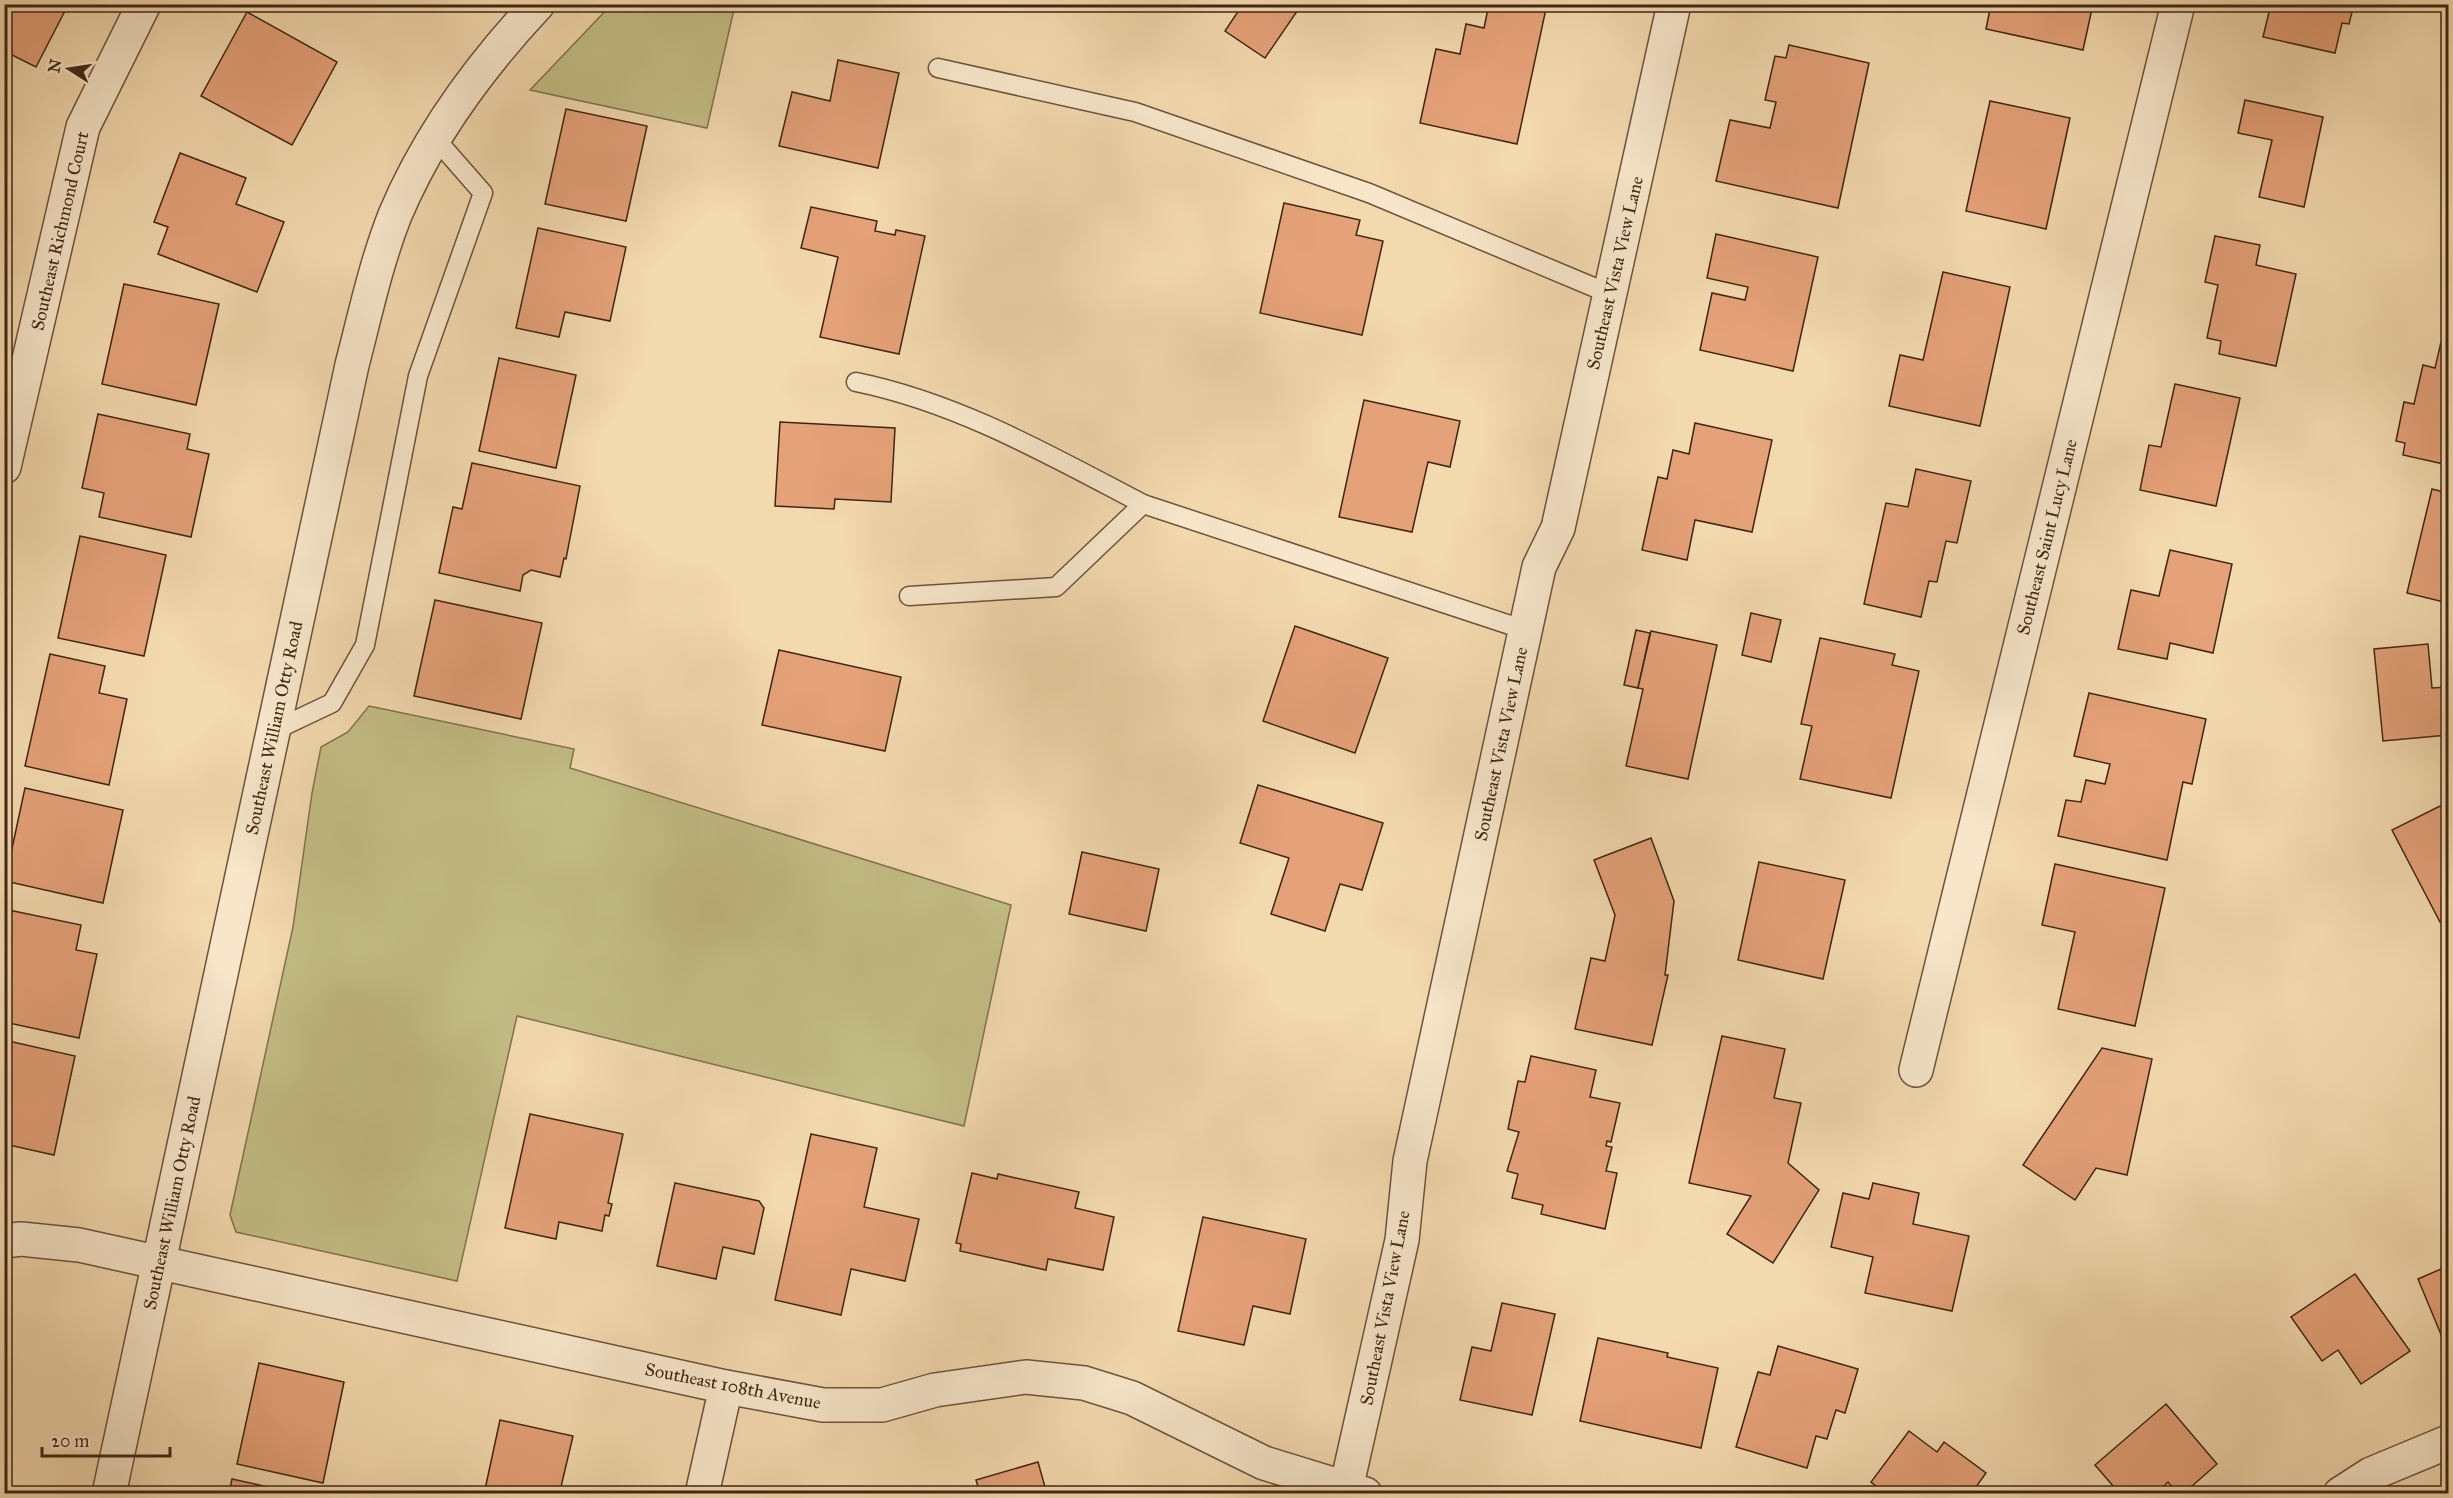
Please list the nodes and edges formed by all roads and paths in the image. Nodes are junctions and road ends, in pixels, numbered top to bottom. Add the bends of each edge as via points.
1 (144, 4) edge
2 (538, 4) edge
3 (1674, 4) edge
4 (2178, 4) edge
5 (938, 68) dead end
6 (434, 137) junction
7 (1610, 294) junction
8 (856, 382) dead end
9 (4, 467) edge
10 (1143, 504) junction
11 (909, 596) dead end
12 (1526, 630) junction
13 (273, 731) junction
14 (1916, 1070) dead end
15 (4, 1241) edge
16 (159, 1262) junction
17 (726, 1387) junction
18 (2448, 1442) edge
19 (1356, 1491) edge
20 (109, 1494) edge
21 (702, 1494) edge
22 (2340, 1494) edge

1 - 9 street, Southeast Richmond Court via 83,127
2 - 6 street, Southeast William Otty Road via 486,63
3 - 7 street, Southeast Vista View Lane
4 - 14 street, Southeast Saint Lucy Lane
5 - 7 lane via 1146,116 1369,193
6 - 13 street, Southeast William Otty Road via 395,216 369,299
6 - 13 lane via 483,193 418,376 365,645 332,703
7 - 12 street, Southeast Vista View Lane via 1558,528 1539,567
8 - 10 lane via 995,427
10 - 11 lane via 1056,587
10 - 12 lane
12 - 19 street, Southeast Vista View Lane via 1410,1161 1402,1240
13 - 16 street, Southeast William Otty Road
15 - 16 street, Southeast 108th Avenue via 79,1245
16 - 17 street, Southeast 108th Avenue
16 - 20 street, Southeast William Otty Road
17 - 19 street, Southeast 108th Avenue via 823,1404 882,1405 945,1388 1026,1377 1084,1383 1132,1398 1264,1463
17 - 21 street
18 - 22 street via 2371,1474

